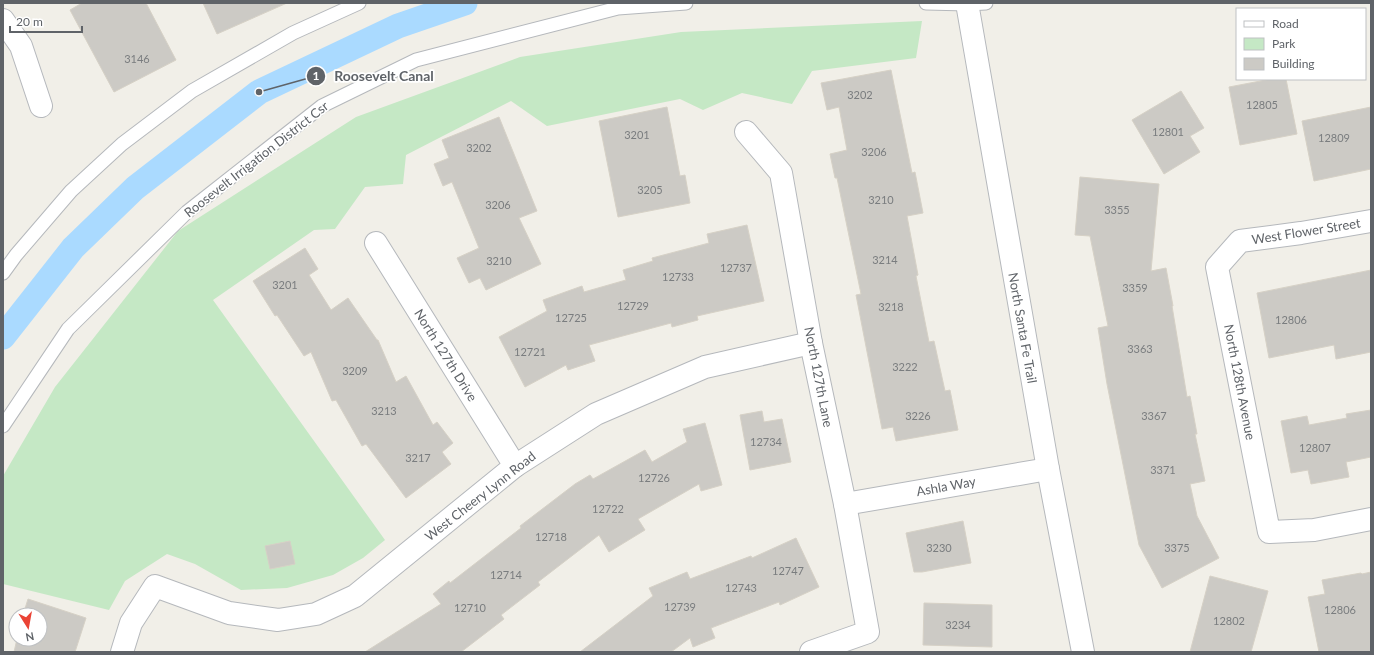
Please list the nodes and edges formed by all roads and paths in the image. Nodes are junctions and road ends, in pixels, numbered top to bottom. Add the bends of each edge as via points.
1 (359, 3) edge
2 (686, 3) edge
3 (926, 3) edge
4 (973, 3) edge
5 (3, 20) edge
6 (40, 106) dead end
7 (746, 132) dead end
8 (1371, 221) edge
9 (1240, 241) joint
10 (376, 243) dead end
11 (3, 273) edge
12 (811, 343) junction
13 (3, 426) edge
14 (515, 466) junction
15 (1048, 469) junction
16 (844, 504) junction
17 (1371, 520) edge
18 (122, 652) edge
19 (811, 652) edge
20 (1083, 652) edge

1 - 11 lane via 293,33 192,91 122,144 71,191
2 - 13 lane, Roosevelt Irrigation District Csr via 618,8 416,60 322,106 187,212 68,329
3 - 4 lane
4 - 15 street, North Santa Fe Trail
5 - 6 street via 21,46
7 - 12 street, North 127th Lane via 780,173
8 - 9 street, West Flower Street
9 - 17 street, North 128th Avenue via 1217,267 1269,532 1314,530
10 - 14 street, North 127th Drive
12 - 14 street, West Cheery Lynn Road via 705,367 596,414
12 - 16 street, North 127th Lane
14 - 18 street, West Cheery Lynn Road via 355,596 316,614 278,620 229,613 155,586 131,623
15 - 16 street, Ashla Way
15 - 20 street, North Santa Fe Trail
16 - 19 street, North 127th Lane via 868,632

